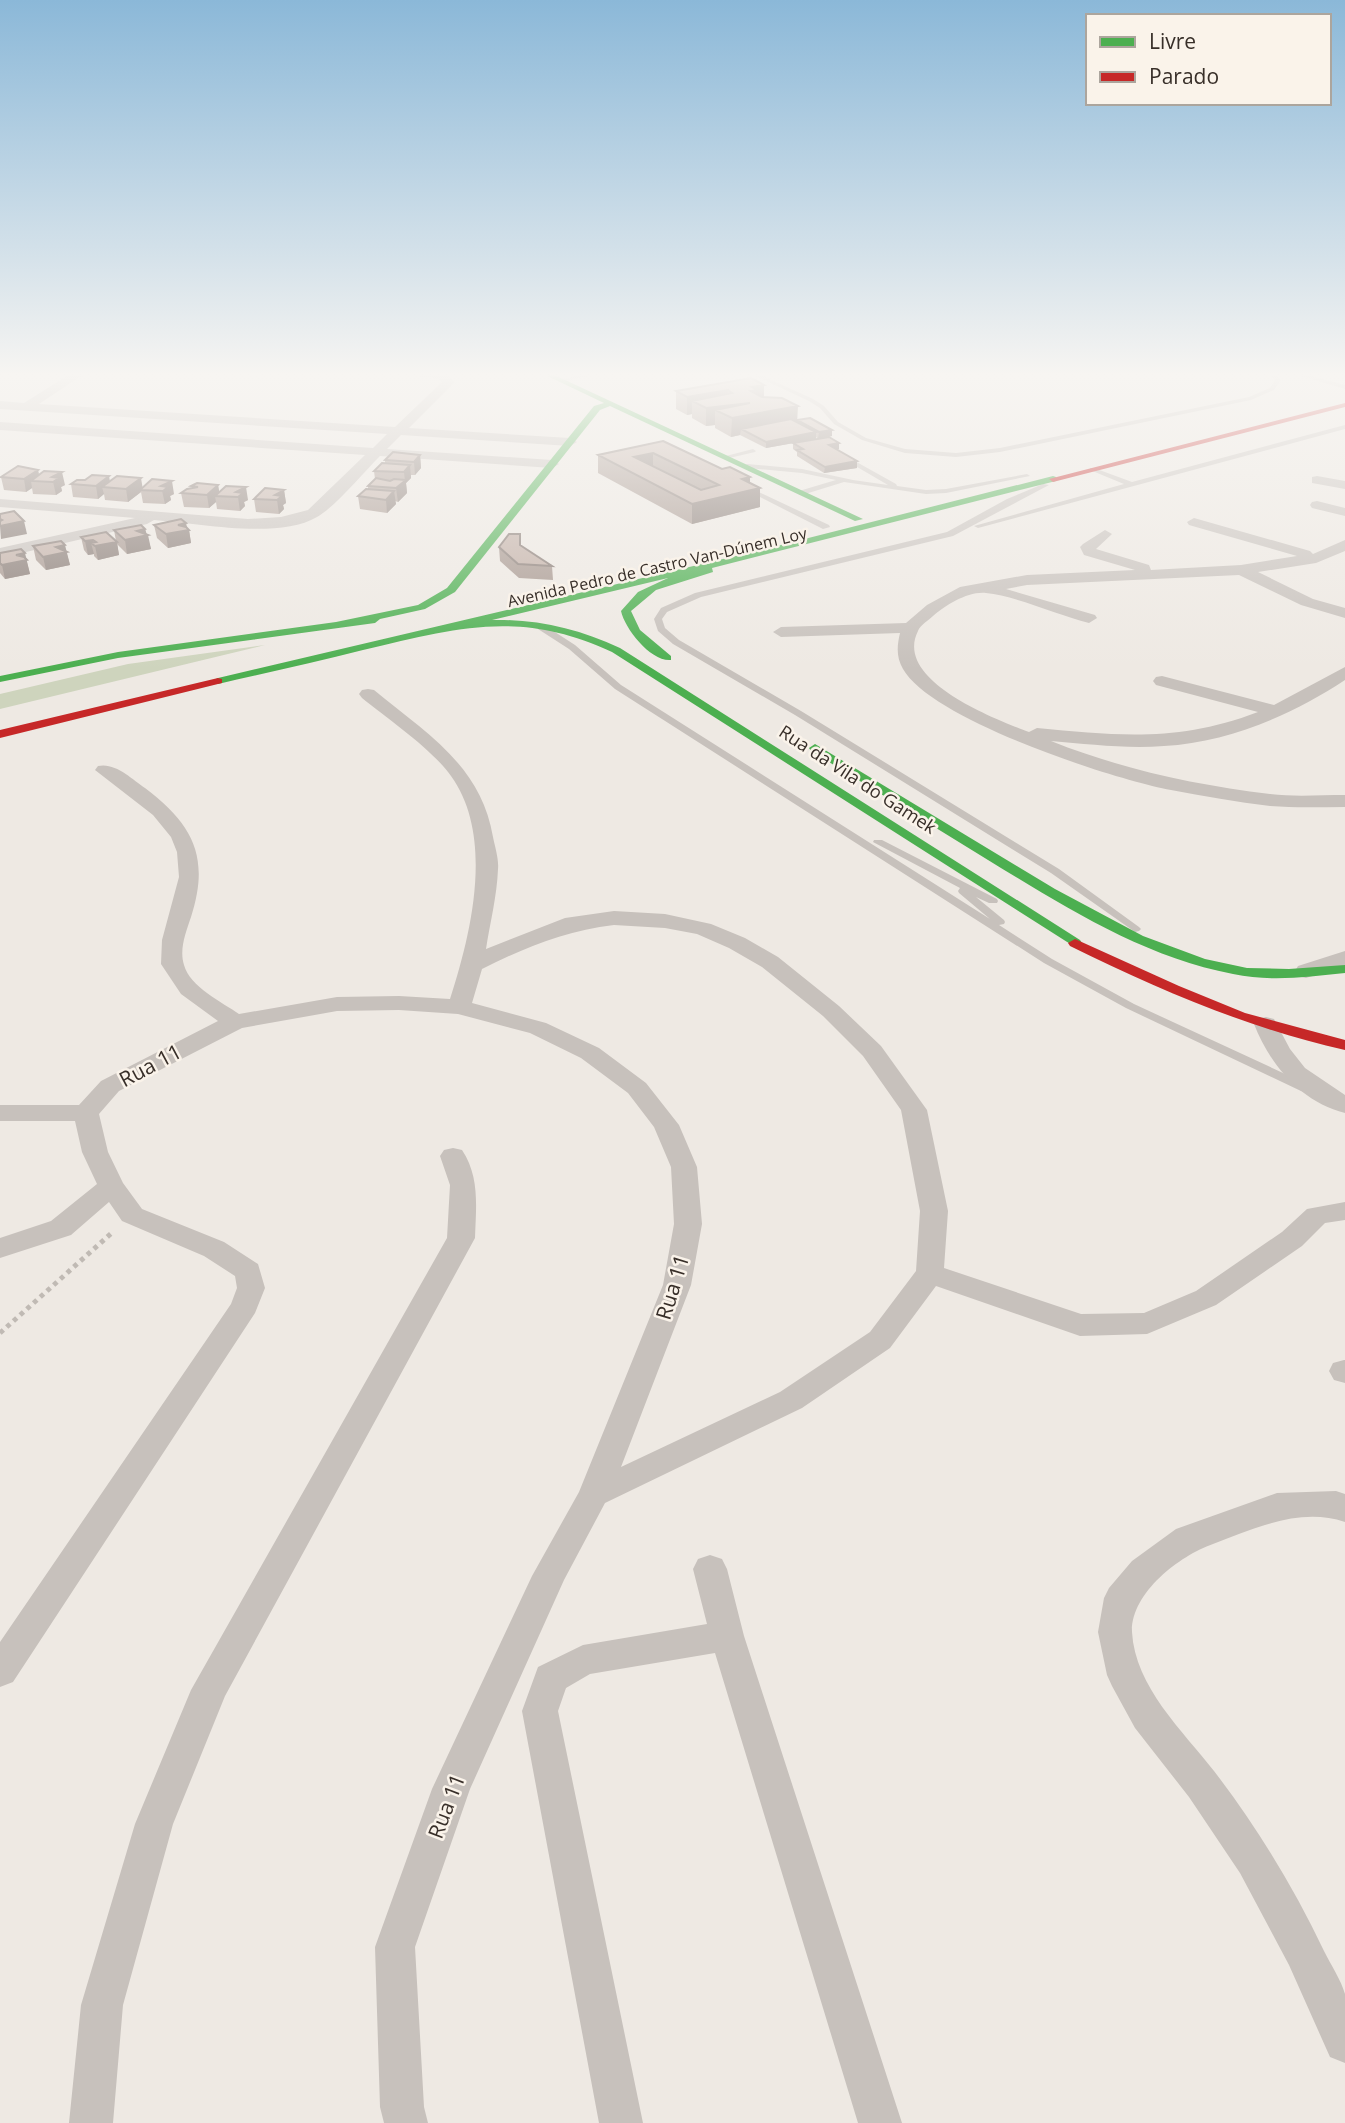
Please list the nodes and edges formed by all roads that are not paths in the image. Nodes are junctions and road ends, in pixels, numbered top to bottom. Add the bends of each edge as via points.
1 (356, 471) edge
2 (546, 471) edge
3 (755, 471) edge
4 (802, 471) edge
5 (870, 471) edge
6 (1049, 471) edge
7 (1084, 471) edge
8 (1097, 471) edge
9 (1183, 471) edge
10 (1070, 475) junction
11 (1027, 476) junction
12 (845, 480) junction
13 (1317, 480) dead end
14 (1132, 485) junction
15 (1345, 485) edge
16 (743, 487) edge
17 (903, 490) junction
18 (802, 493) junction
19 (0, 503) edge
20 (1317, 505) dead end
21 (1345, 512) edge
22 (165, 516) junction
23 (858, 519) junction
24 (1194, 522) dead end
25 (826, 527) junction
26 (950, 534) junction
27 (1105, 534) dead end
28 (1345, 545) edge
29 (0, 553) edge
30 (1316, 558) junction
31 (711, 567) junction
32 (1241, 570) junction
33 (1164, 575) junction
34 (986, 588) junction
35 (1345, 613) edge
36 (1089, 618) dead end
37 (527, 623) junction
38 (324, 627) junction
39 (909, 628) junction
40 (781, 632) dead end
41 (416, 633) junction
42 (681, 666) dead end
43 (1345, 672) edge
44 (0, 679) edge
45 (1162, 681) dead end
46 (368, 694) dead end
47 (1277, 711) junction
48 (1012, 732) junction
49 (0, 734) edge
50 (795, 736) dead end
51 (105, 770) dead end
52 (855, 801) junction
53 (1345, 801) edge
54 (818, 812) junction
55 (946, 877) junction
56 (1072, 941) junction
57 (1171, 950) junction
58 (1039, 955) junction
59 (1345, 958) edge
60 (472, 965) junction
61 (1345, 969) edge
62 (1287, 980) junction
63 (459, 1007) junction
64 (1265, 1017) junction
65 (235, 1022) junction
66 (1345, 1045) edge
67 (1338, 1102) edge
68 (0, 1113) edge
69 (86, 1113) junction
70 (453, 1156) dead end
71 (111, 1185) junction
72 (1345, 1210) edge
73 (0, 1248) edge
74 (930, 1273) junction
75 (594, 1494) junction
76 (1345, 1510) edge
77 (710, 1569) dead end
78 (727, 1636) junction
79 (0, 1671) edge
80 (1345, 2042) edge
81 (91, 2123) edge
82 (406, 2123) edge
83 (621, 2123) edge
84 (880, 2123) edge

1 - 22 street via 303,518 268,523
2 - 38 main road via 451,590 421,607
3 - 18 main road
4 - 12 lane
5 - 17 lane
6 - 11 main road, Avenida Pedro de Castro Van-Dúnem Loy
7 - 10 main road, Avenida Pedro de Castro Van-Dúnem Loy
8 - 14 lane
9 - 14 lane
10 - 26 lane, Rua da Vila do Gamek
10 - 31 main road, Avenida Pedro de Castro Van-Dúnem Loy
11 - 17 lane via 946,491
11 - 23 main road, Avenida Pedro de Castro Van-Dúnem Loy
12 - 17 lane
12 - 18 lane
13 - 15 street
14 - 26 lane
16 - 25 lane
18 - 23 main road
19 - 22 street
20 - 21 street
22 - 29 street
23 - 25 main road, Avenida Pedro de Castro Van-Dúnem Loy
24 - 30 street
25 - 38 main road, Avenida Pedro de Castro Van-Dúnem Loy via 521,600
26 - 57 lane, Rua da Vila do Gamek via 679,601 658,619 661,629 1055,871 1125,923
27 - 33 street via 1088,547 1089,552
28 - 30 street
30 - 32 street
31 - 41 main road, Avenida Pedro de Castro Van-Dúnem Loy
31 - 42 main road via 638,595 625,613 633,635
32 - 33 street
32 - 35 street via 1307,602
33 - 34 street via 1027,580
34 - 36 street
34 - 39 street via 960,592
37 - 41 main road, Rua da Vila do Gamek via 487,622
37 - 52 main road, Rua da Vila do Gamek via 579,633 637,661
37 - 54 lane via 555,634 618,687
38 - 44 main road, Avenida Pedro de Castro Van-Dúnem Loy via 118,654
39 - 40 street
39 - 48 street via 905,650 911,668 933,692
41 - 49 main road, Avenida Pedro de Castro Van-Dúnem Loy
43 - 47 street
45 - 47 street
46 - 60 street via 439,753 471,796 488,867
47 - 48 street via 1181,739 1108,740
48 - 53 street via 1077,758 1170,784 1272,800
50 - 57 main road, Rua da Vila do Gamek via 1084,913
51 - 65 street via 141,793 171,823 185,845 191,869 173,940 172,966 187,987
52 - 55 lane
52 - 56 main road, Rua da Vila do Gamek
54 - 55 lane
54 - 58 lane
55 - 56 lane
55 - 58 lane
56 - 64 main road, Rua da Vila do Gamek via 1174,992
57 - 62 main road, Rua da Vila do Gamek via 1200,962
58 - 67 lane via 1130,1006
59 - 62 street
60 - 63 street
60 - 74 street via 573,923 614,918 703,929 770,962 872,1051 914,1110 934,1212
61 - 62 main road, Rua da Vila do Gamek
63 - 65 street, Rua 11 via 337,1004
63 - 75 street, Rua 11 via 538,1028 590,1053 636,1088 666,1125 684,1167 688,1224 677,1285
64 - 66 main road, Rua da Vila do Gamek via 1309,1038
64 - 67 street via 1272,1044 1286,1061 1306,1082
65 - 69 street, Rua 11 via 110,1086
68 - 69 street
69 - 71 street via 95,1152
70 - 81 street via 463,1185 461,1238 209,1690 154,1824 102,2005
71 - 73 street via 61,1228
71 - 79 street via 132,1215 214,1249 248,1272 251,1288 245,1306
72 - 74 street via 1317,1215 1292,1239 1206,1298 1147,1323 1080,1325
74 - 75 street via 880,1340 791,1401
75 - 82 street, Rua 11 via 549,1576 451,1789 395,1947
76 - 80 street via 1336,1504 1277,1506 1188,1539 1144,1571 1121,1598 1115,1632 1125,1675 1148,1716 1254,1860
77 - 78 street
78 - 83 street via 583,1660 551,1678 540,1711
78 - 84 street

